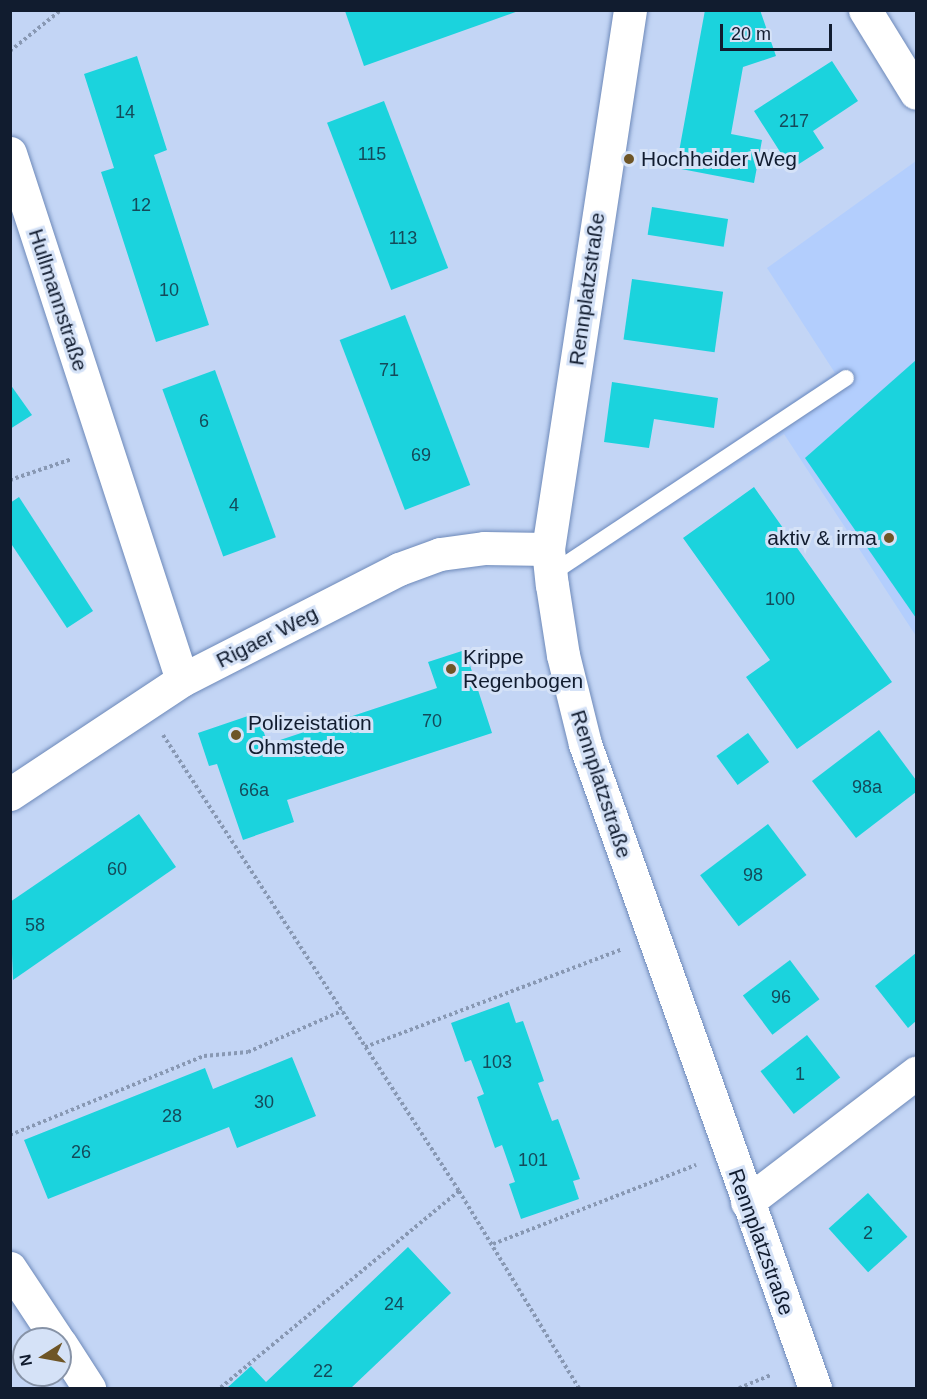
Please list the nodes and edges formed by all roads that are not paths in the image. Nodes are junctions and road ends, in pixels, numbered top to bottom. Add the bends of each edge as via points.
1 (630, 10) edge
2 (865, 10) edge
3 (916, 93) edge
4 (10, 153) edge
5 (846, 378) dead end
6 (550, 561) junction
7 (182, 680) junction
8 (10, 794) edge
9 (916, 1073) edge
10 (747, 1202) junction
11 (10, 1268) edge
12 (49, 1327) edge
13 (72, 1362) edge
14 (90, 1389) edge
15 (815, 1389) edge

1 - 6 street, Rennplatzstraße
2 - 3 street
4 - 7 street, Hullmannstraße
5 - 6 lane
6 - 7 street, Rigaer Weg via 484,548 440,554 399,569
6 - 10 street, Rennplatzstraße via 563,655 585,744
7 - 8 street, Rigaer Weg
9 - 10 street
10 - 15 street, Rennplatzstraße
11 - 12 street
13 - 14 street

